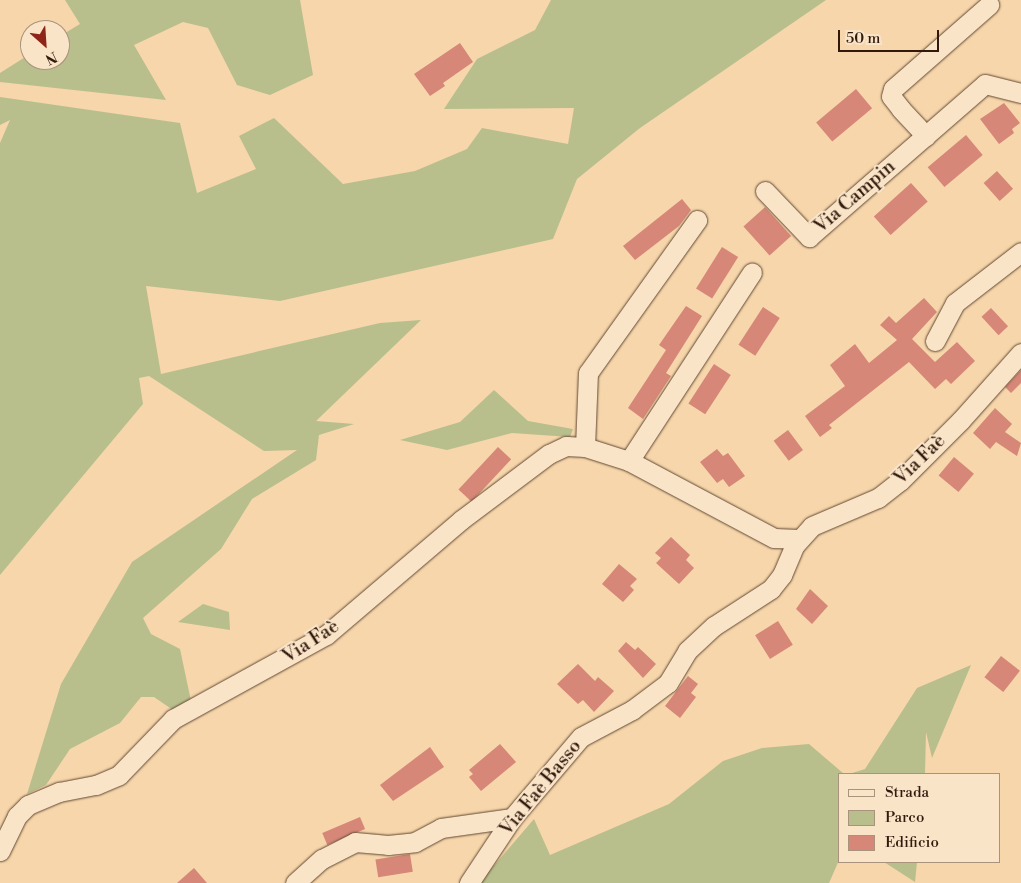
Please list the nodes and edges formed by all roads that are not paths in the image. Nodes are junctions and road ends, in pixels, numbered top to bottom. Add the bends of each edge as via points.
1 (989, 5) dead end
2 (1021, 93) edge
3 (926, 136) junction
4 (765, 191) dead end
5 (696, 220) dead end
6 (1021, 252) edge
7 (752, 272) dead end
8 (935, 341) dead end
9 (1021, 352) edge
10 (585, 447) junction
11 (629, 461) junction
12 (797, 542) junction
13 (512, 818) junction
14 (0, 851) edge
15 (295, 883) edge
16 (469, 883) edge

1 - 3 street via 893,89 892,96 901,109
2 - 3 street, Via Campin via 986,84
3 - 4 street, Via Campin via 809,237
5 - 10 street via 588,373
6 - 8 street via 955,303
7 - 11 street
9 - 12 street, Via Faè via 900,482 878,498 812,526
10 - 11 street, Via Faè
10 - 14 street, Via Faè via 566,446 549,454 461,520 326,635 173,719 119,775 96,785 59,792 28,806 17,816
11 - 12 street, Via Faè via 774,538
12 - 13 street, Via Faè Basso via 782,575 771,589 714,626 687,651 668,683 632,710 581,736
13 - 15 street via 441,828 415,842 388,845 355,842 322,859
13 - 16 street, Via Faè Basso

